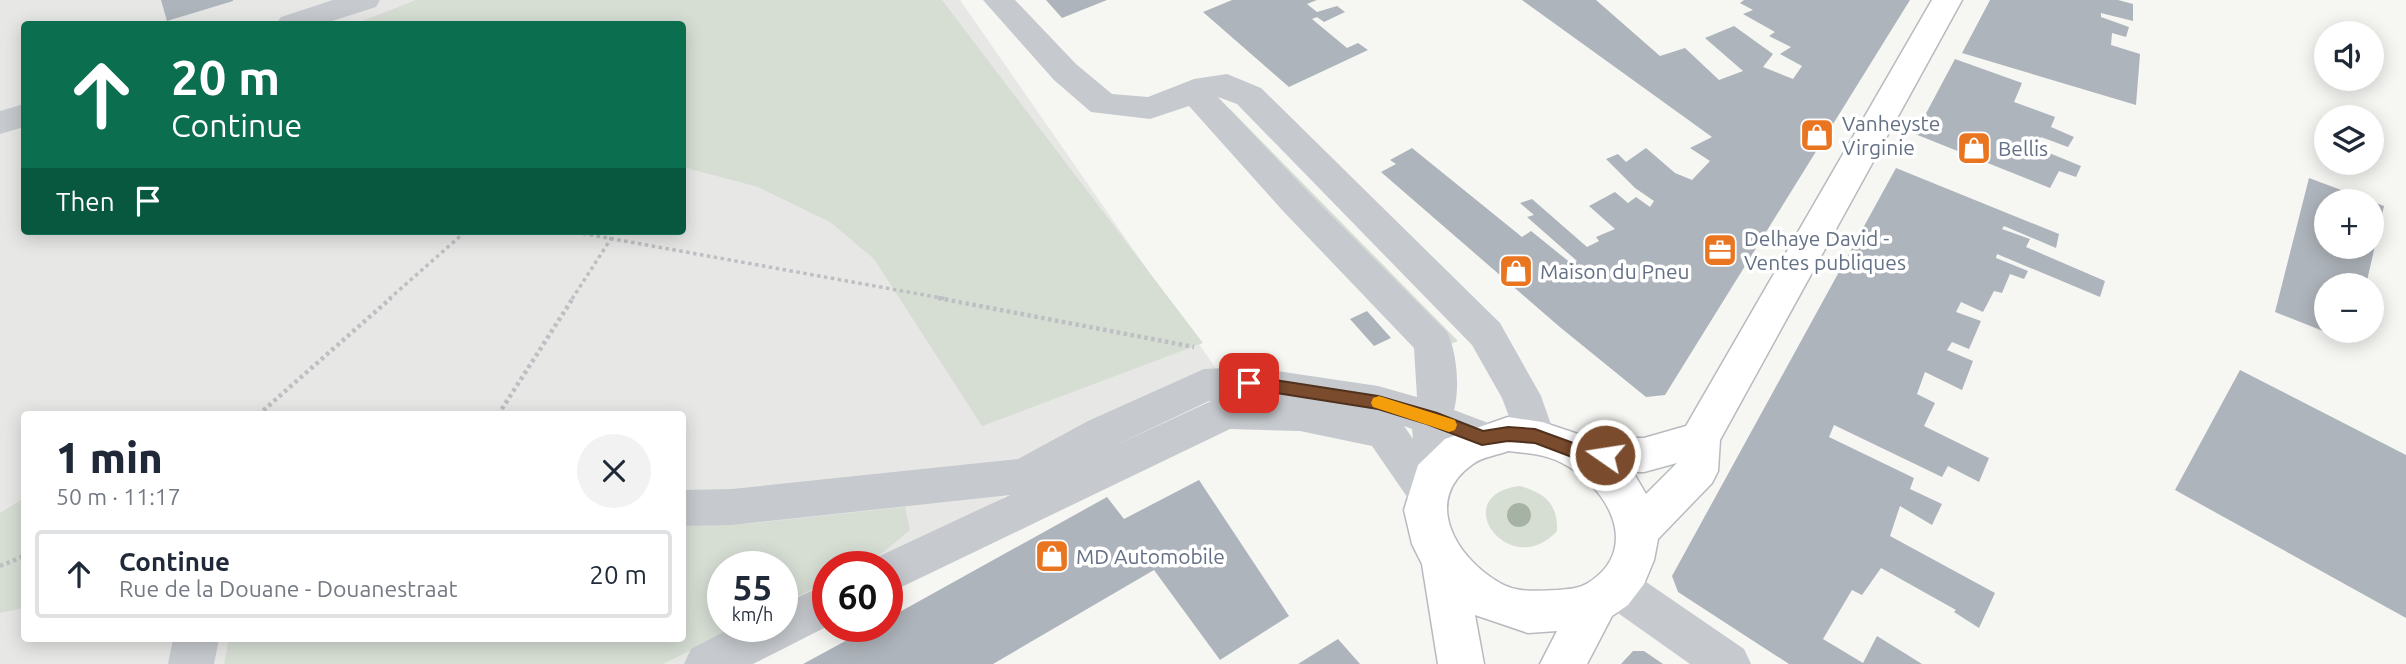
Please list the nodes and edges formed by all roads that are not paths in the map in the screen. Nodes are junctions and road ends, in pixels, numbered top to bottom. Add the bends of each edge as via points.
1 (365, 0) edge
2 (998, 0) edge
3 (1947, 0) edge
4 (301, 21) edge
5 (1195, 92) junction
6 (21, 116) edge
7 (0, 123) edge
8 (1431, 418) junction
9 (1535, 436) junction
10 (1482, 438) junction
11 (1700, 439) junction
12 (1585, 455) junction
13 (1432, 480) junction
14 (944, 484) junction
15 (686, 508) edge
16 (1636, 532) junction
17 (956, 539) junction
18 (1444, 565) junction
19 (903, 566) edge
20 (1606, 595) junction
21 (195, 642) edge
22 (750, 642) edge
23 (191, 664) edge
24 (707, 664) edge
25 (1461, 664) edge
26 (1563, 664) edge
27 (1728, 664) edge

1 - 4 street
2 - 5 street via 1065,72 1103,104 1150,108
3 - 11 main road
5 - 8 street via 1433,344 1437,398
5 - 9 street via 1227,85 1249,96 1486,334 1521,396
6 - 7 street
8 - 10 street
8 - 13 street
8 - 14 street via 1378,402 1249,383 1204,385 1024,476
9 - 10 main road
9 - 12 main road
10 - 13 main road via 1457,450
11 - 12 main road via 1644,455
11 - 16 main road via 1697,471
12 - 16 main road via 1601,466 1626,497
13 - 17 street via 1385,432 1300,415 1226,412
13 - 18 main road via 1426,528
14 - 15 street
14 - 17 street via 959,495 963,520
16 - 20 main road via 1633,562
17 - 19 street
18 - 20 main road via 1474,593 1514,610 1556,614
18 - 25 main road
20 - 26 main road
20 - 27 street
21 - 23 street
22 - 24 street

